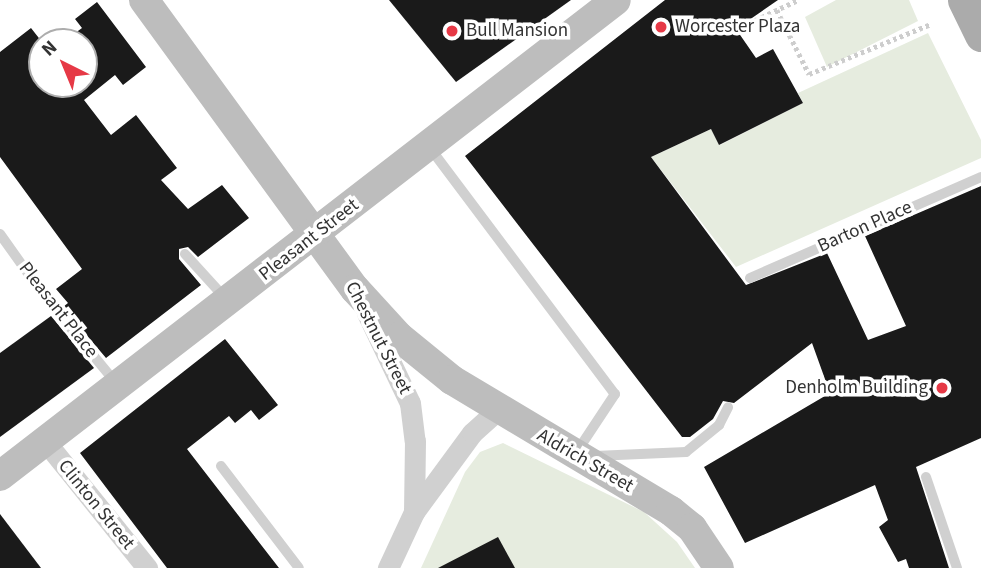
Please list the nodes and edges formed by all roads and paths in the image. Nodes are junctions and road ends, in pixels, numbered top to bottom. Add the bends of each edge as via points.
1 (616, 0) edge
2 (798, 0) edge
3 (964, 0) edge
4 (153, 3) edge
5 (778, 10) junction
6 (931, 23) dead end
7 (736, 29) dead end
8 (981, 35) edge
9 (429, 146) junction
10 (981, 177) edge
11 (0, 234) edge
12 (317, 234) junction
13 (185, 254) dead end
14 (750, 278) dead end
15 (355, 289) junction
16 (229, 302) junction
17 (118, 385) junction
18 (728, 407) dead end
19 (499, 409) junction
20 (45, 441) junction
21 (574, 456) junction
22 (221, 466) dead end
23 (0, 476) edge
24 (926, 477) dead end
25 (414, 512) junction
26 (147, 568) edge
27 (299, 568) edge
28 (388, 568) edge
29 (719, 568) edge
30 (957, 568) edge

1 - 9 main road, Pleasant Street
2 - 5 path
3 - 8 main road
4 - 12 main road, Chestnut Street
5 - 6 path via 809,74
5 - 7 path
9 - 12 main road, Pleasant Street
9 - 21 lane via 615,394
10 - 14 lane, Barton Place
11 - 17 lane, Pleasant Place
12 - 15 main road, Chestnut Street
12 - 16 main road, Pleasant Street
13 - 16 lane
15 - 19 main road, Aldrich Street via 399,337
15 - 25 street, Chestnut Street via 410,403
16 - 17 main road, Pleasant Street
17 - 20 main road, Pleasant Street
18 - 21 lane via 711,434 686,452
19 - 21 main road, Aldrich Street
19 - 25 street via 472,433
20 - 23 main road, Pleasant Street
20 - 26 street, Clinton Street
21 - 29 main road, Aldrich Street via 671,510 692,528
22 - 27 lane
24 - 30 lane
25 - 28 street, Chestnut Street

